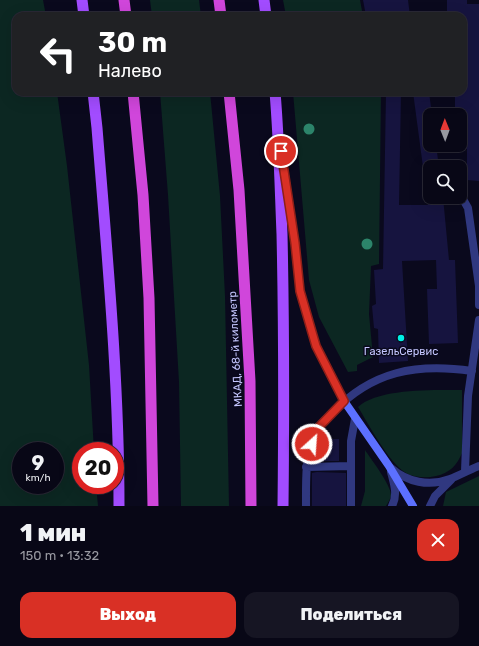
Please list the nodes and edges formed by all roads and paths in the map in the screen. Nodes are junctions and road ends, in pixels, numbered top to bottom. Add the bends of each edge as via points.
1 (82, 0) edge
2 (124, 0) edge
3 (219, 0) edge
4 (264, 0) edge
5 (84, 12) edge
6 (126, 12) edge
7 (220, 12) edge
8 (266, 12) edge
9 (93, 96) edge
10 (133, 96) edge
11 (229, 96) edge
12 (275, 96) edge
13 (279, 136) junction
14 (466, 204) edge
15 (479, 304) edge
16 (479, 320) edge
17 (472, 371) junction
18 (344, 401) junction
19 (356, 419) junction
20 (306, 466) junction
21 (351, 466) junction
22 (389, 466) junction
23 (479, 466) edge
24 (465, 471) junction
25 (119, 506) edge
26 (153, 506) edge
27 (251, 506) edge
28 (283, 506) edge
29 (306, 506) edge
30 (351, 506) edge
31 (392, 506) edge
32 (413, 506) edge
33 (430, 506) edge

1 - 5 main road
2 - 6 highway
3 - 7 highway
4 - 8 main road
9 - 25 main road via 115,358
10 - 26 highway via 149,298
11 - 27 highway, МКАД, 68-й километр via 239,190 250,381
12 - 13 main road
13 - 18 main road via 300,291 316,346
13 - 28 main road via 284,391
14 - 15 lane via 479,286
16 - 17 lane
17 - 18 lane via 436,368 383,377 364,386
17 - 24 lane via 468,396
18 - 19 main road
18 - 20 lane via 314,432
19 - 21 lane via 351,441
19 - 22 main road
20 - 21 lane
20 - 29 lane
21 - 30 lane
22 - 24 lane via 406,479 431,483 449,479
22 - 31 lane via 396,494
22 - 32 main road
23 - 24 lane
24 - 33 lane via 441,488

